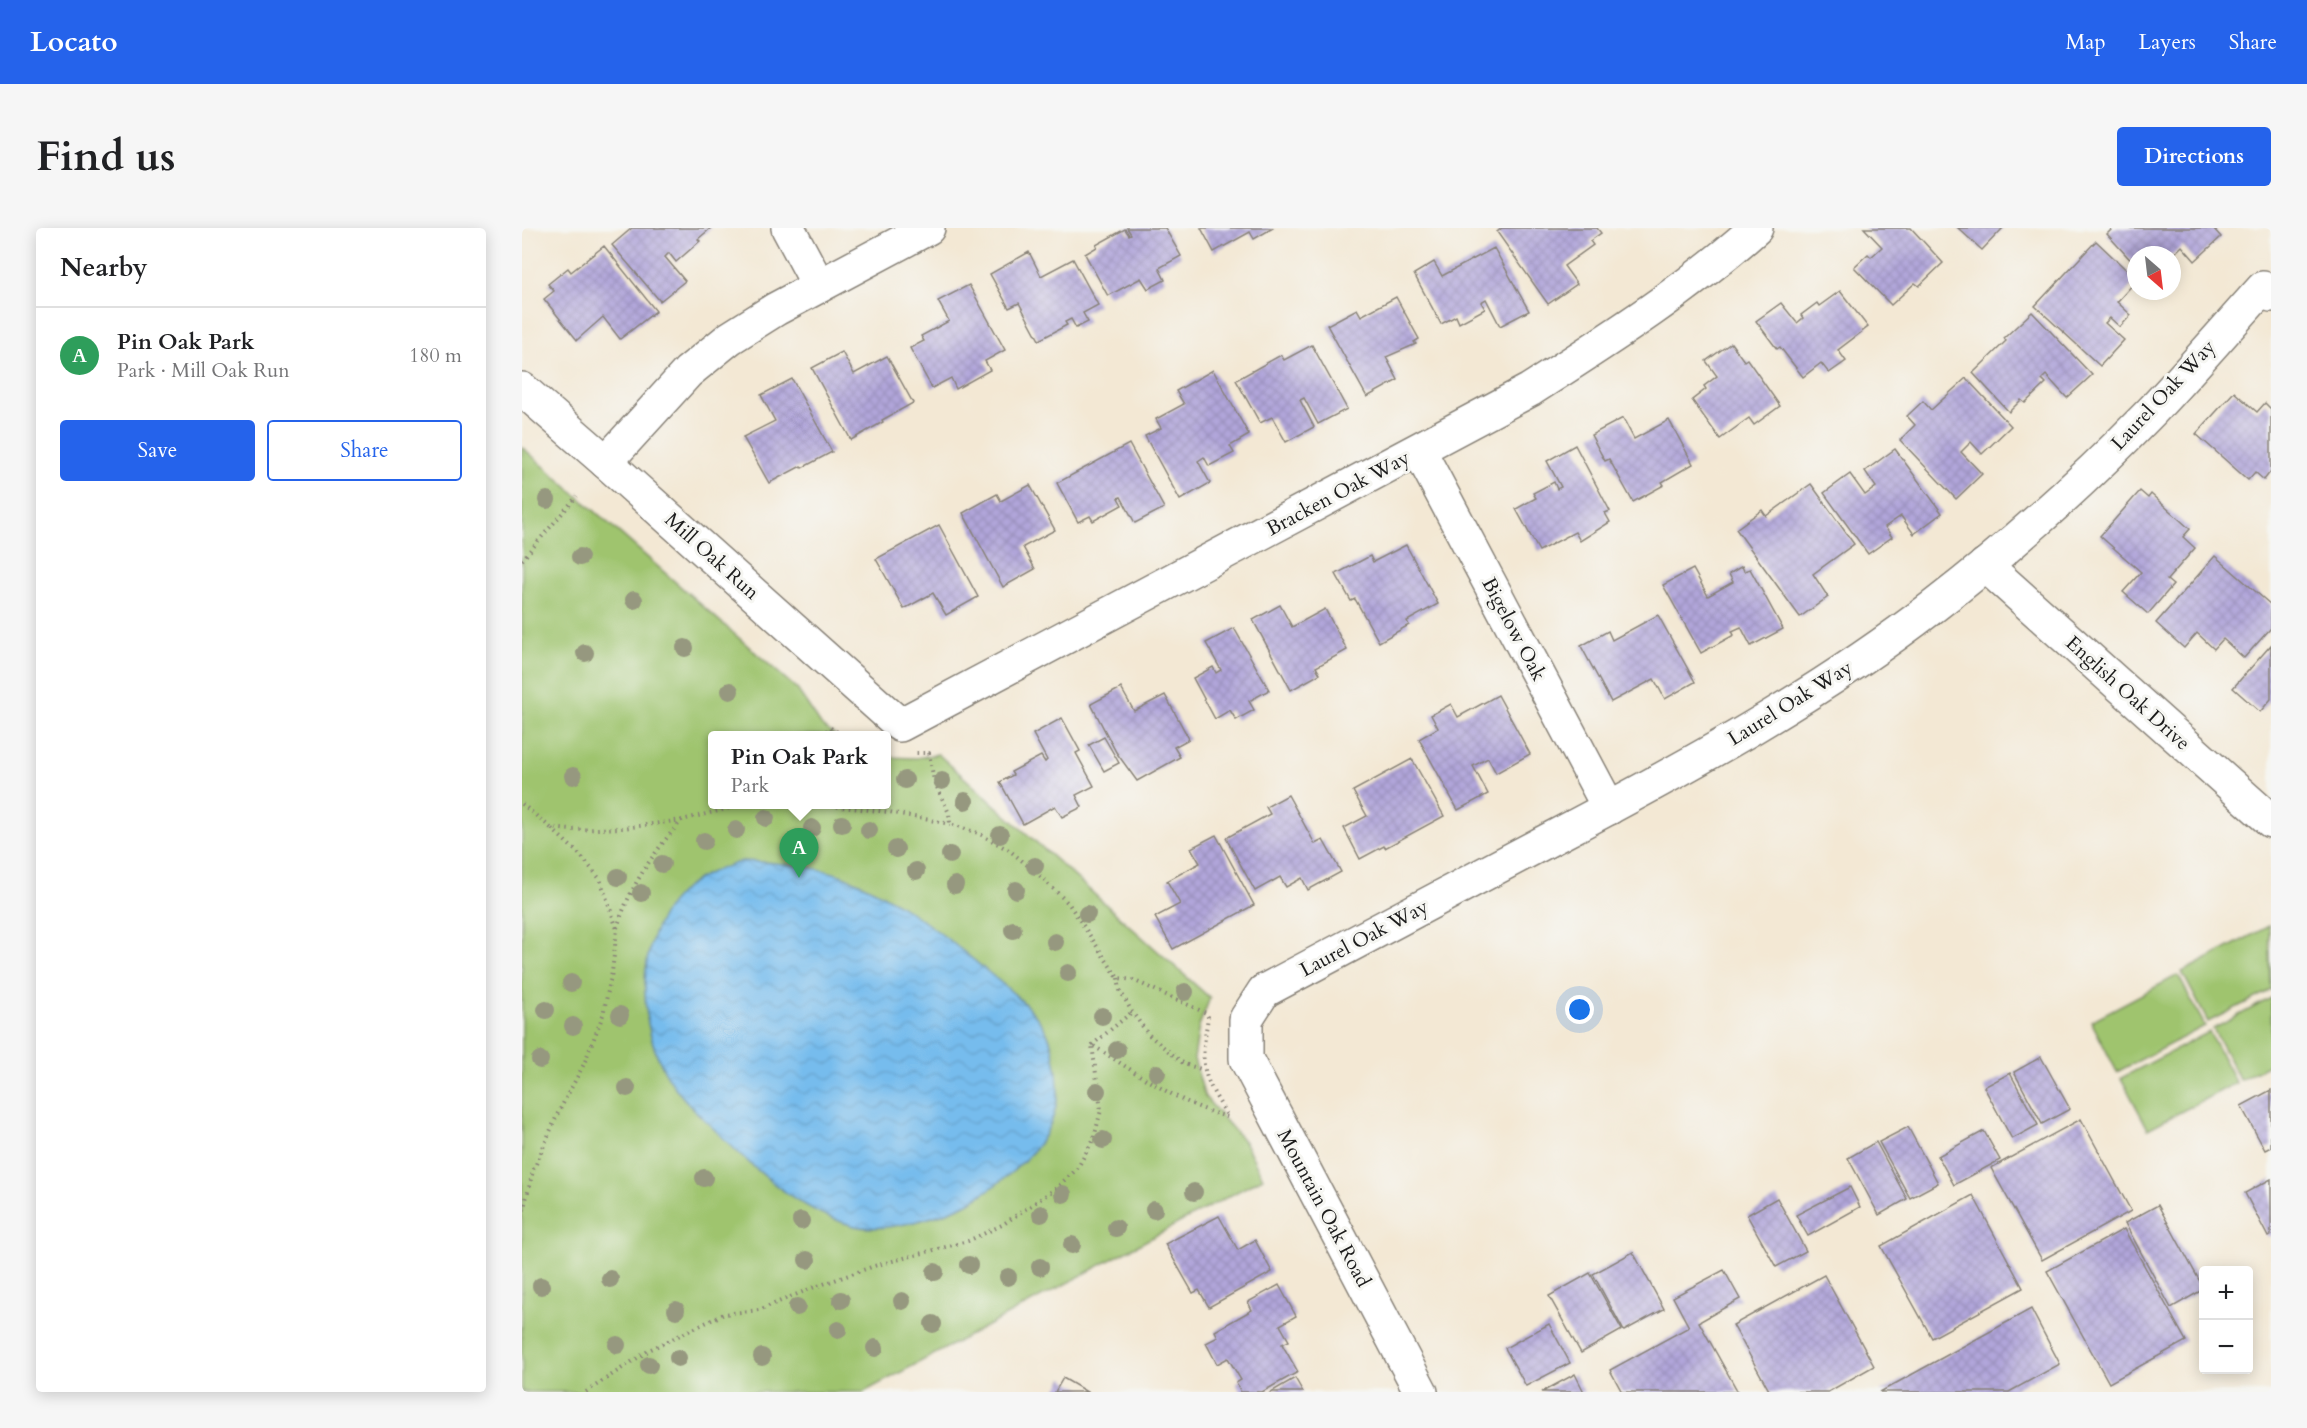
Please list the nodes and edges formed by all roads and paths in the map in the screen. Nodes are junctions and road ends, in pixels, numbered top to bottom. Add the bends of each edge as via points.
1 (788, 228) edge
2 (928, 228) edge
3 (1756, 228) edge
4 (819, 286) junction
5 (2267, 291) edge
6 (522, 389) edge
7 (1419, 450) junction
8 (606, 462) junction
9 (578, 496) dead end
10 (522, 560) edge
11 (1985, 565) junction
12 (905, 739) junction
13 (522, 804) edge
14 (1609, 808) junction
15 (726, 809) edge
16 (860, 809) edge
17 (682, 820) junction
18 (2271, 820) edge
19 (950, 824) junction
20 (551, 828) junction
21 (617, 929) junction
22 (1118, 978) junction
23 (1132, 1012) junction
24 (1246, 1019) joint
25 (1092, 1045) junction
26 (1204, 1070) junction
27 (522, 1216) edge
28 (586, 1392) edge
29 (1421, 1392) edge

1 - 4 street
2 - 4 street
3 - 7 street, Bracken Oak Way via 1619,334 1530,390
4 - 8 street via 730,338 696,365
5 - 11 street, Laurel Oak Way via 2080,482
6 - 8 street, Mill Oak Run
7 - 12 street, Bracken Oak Way
7 - 14 street, Bigelow Oak
8 - 12 street, Mill Oak Run
9 - 10 path
11 - 14 street, Laurel Oak Way via 1824,684 1740,736
11 - 18 street, English Oak Drive
12 - 19 path via 929,753 934,781
13 - 20 path
14 - 24 street, Laurel Oak Way via 1263,991
15 - 17 path
16 - 19 path
17 - 20 path via 624,828
17 - 21 path via 645,866 625,903
19 - 22 path via 978,833 1009,850 1037,873 1069,904
20 - 21 path via 600,879
21 - 27 path via 603,1015 585,1064 533,1171
22 - 23 path
22 - 26 path via 1133,980 1206,1013
23 - 25 path
23 - 26 path via 1149,1035 1184,1064
24 - 29 street, Mountain Oak Road via 1246,1059
25 - 26 path via 1157,1086 1228,1117
25 - 28 path via 1101,1110 1094,1138 1077,1169 1055,1189 1002,1225 968,1241 874,1266 759,1310 724,1314 651,1349

